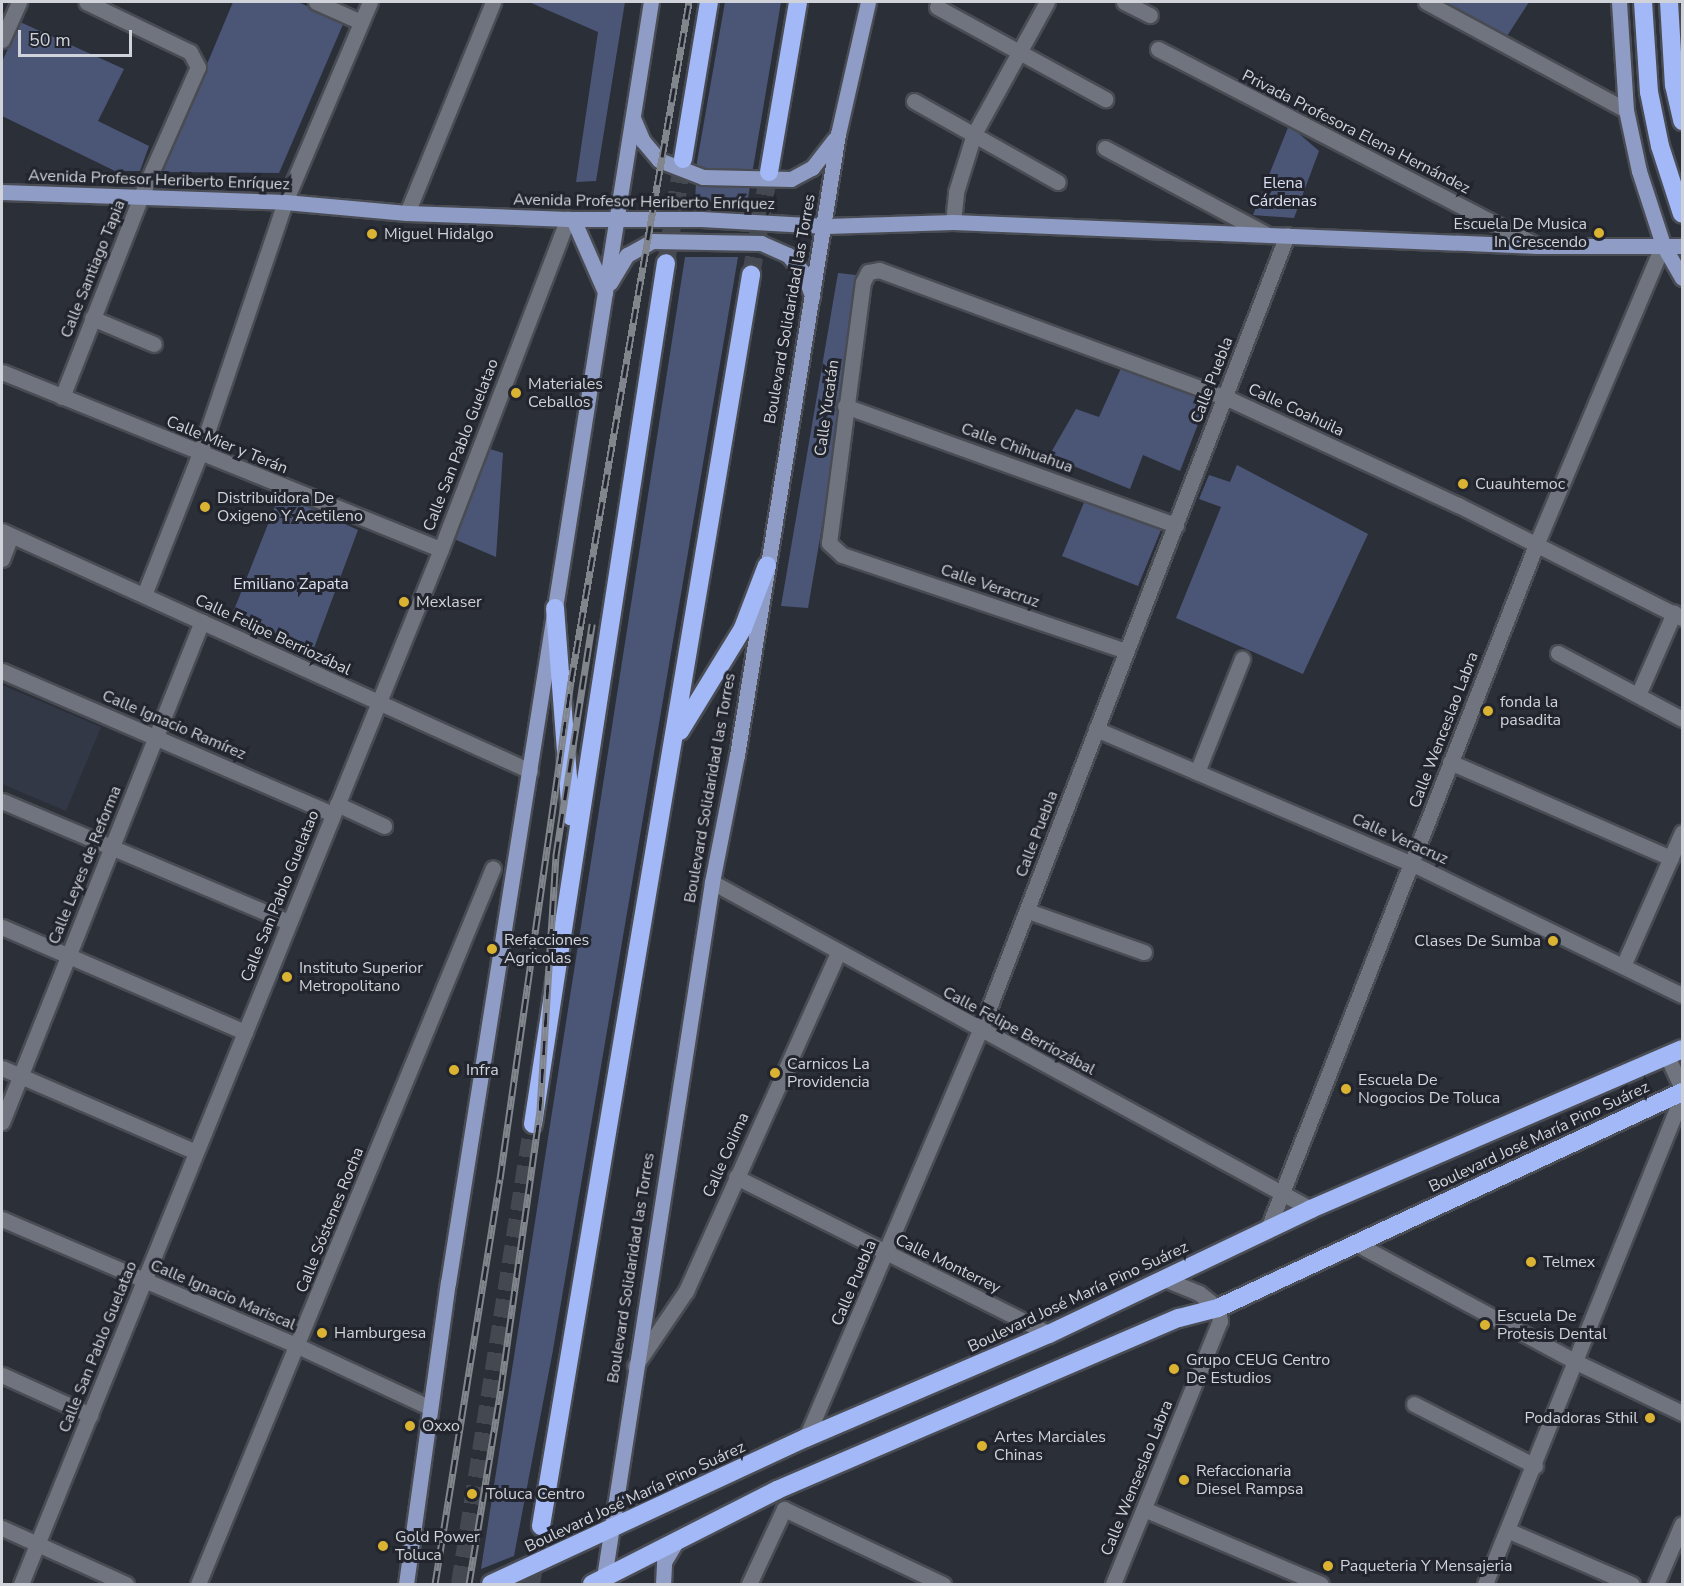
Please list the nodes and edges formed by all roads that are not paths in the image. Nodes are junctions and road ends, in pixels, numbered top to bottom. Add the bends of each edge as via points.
1 (19, 2) edge
2 (86, 2) edge
3 (316, 2) edge
4 (370, 2) edge
5 (494, 2) edge
6 (651, 2) edge
7 (709, 2) edge
8 (798, 2) edge
9 (868, 2) edge
10 (1047, 2) edge
11 (1124, 2) edge
12 (1426, 2) edge
13 (1619, 2) edge
14 (1643, 2) edge
15 (1669, 2) edge
16 (937, 7) dead end
17 (1150, 15) dead end
18 (361, 22) junction
19 (2, 40) edge
20 (1158, 49) dead end
21 (1019, 51) junction
22 (1105, 99) dead end
23 (914, 101) dead end
24 (1626, 110) junction
25 (633, 118) junction
26 (1683, 121) edge
27 (838, 134) junction
28 (974, 134) junction
29 (1105, 148) dead end
30 (683, 159) tunnel mouth
31 (769, 172) tunnel mouth
32 (1058, 182) dead end
33 (2, 192) edge
34 (141, 196) junction
35 (285, 202) junction
36 (1682, 212) edge
37 (406, 213) junction
38 (570, 219) junction
39 (616, 220) junction
40 (952, 222) junction
41 (826, 226) junction
42 (1268, 235) junction
43 (1287, 236) junction
44 (1538, 246) junction
45 (1663, 246) junction
46 (1683, 246) edge
47 (666, 263) tunnel mouth
48 (879, 270) joint
49 (751, 275) tunnel mouth
50 (1683, 278) edge
51 (605, 292) junction
52 (812, 296) junction
53 (92, 318) junction
54 (154, 344) dead end
55 (2, 372) edge
56 (62, 397) junction
57 (1225, 397) junction
58 (845, 406) junction
59 (200, 453) junction
60 (1176, 525) junction
61 (6, 534) edge
62 (1536, 545) junction
63 (441, 549) junction
64 (842, 555) joint
65 (2, 560) edge
66 (767, 565) junction
67 (144, 596) junction
68 (555, 608) junction
69 (1678, 616) edge
70 (202, 621) junction
71 (1126, 651) junction
72 (1558, 653) dead end
73 (1242, 658) dead end
74 (2, 671) edge
75 (1638, 695) junction
76 (376, 702) junction
77 (1683, 719) edge
78 (1096, 729) junction
79 (157, 736) junction
80 (1450, 762) junction
81 (530, 771) junction
82 (1197, 772) junction
83 (666, 773) junction
84 (2, 801) edge
85 (334, 809) junction
86 (384, 826) dead end
87 (1683, 832) edge
88 (111, 847) junction
89 (1671, 858) junction
90 (1413, 864) junction
91 (493, 868) dead end
92 (572, 873) junction
93 (712, 882) junction
94 (1028, 910) junction
95 (290, 921) junction
96 (2, 927) edge
97 (838, 952) junction
98 (1144, 952) dead end
99 (68, 956) junction
100 (1623, 966) junction
101 (1683, 995) edge
102 (980, 1031) junction
103 (245, 1032) junction
104 (1675, 1053) edge
105 (2, 1068) edge
106 (21, 1076) junction
107 (1683, 1092) edge
108 (2, 1122) edge
109 (533, 1124) tunnel mouth
110 (196, 1152) junction
111 (736, 1177) junction
112 (1280, 1191) junction
113 (1311, 1209) junction
114 (2, 1219) edge
115 (1267, 1231) junction
116 (1357, 1244) junction
117 (886, 1253) junction
118 (1164, 1279) junction
119 (144, 1281) junction
120 (1218, 1308) junction
121 (1049, 1334) junction
122 (298, 1346) junction
123 (1574, 1361) junction
124 (635, 1366) junction
125 (2, 1375) edge
126 (1414, 1404) dead end
127 (429, 1407) junction
128 (1683, 1413) edge
129 (90, 1415) junction
130 (806, 1438) junction
131 (1535, 1466) junction
132 (1144, 1509) junction
133 (1683, 1524) edge
134 (541, 1526) tunnel mouth
135 (2, 1528) edge
136 (611, 1530) junction
137 (1507, 1530) junction
138 (677, 1540) junction
139 (37, 1544) junction
140 (601, 1583) edge
141 (937, 1583) edge
142 (21, 1584) edge
143 (126, 1584) edge
144 (198, 1584) edge
145 (406, 1584) edge
146 (491, 1584) edge
147 (663, 1584) edge
148 (749, 1584) edge
149 (1113, 1584) edge
150 (1321, 1584) edge
151 (1485, 1584) edge
152 (1632, 1584) edge
153 (1656, 1584) edge

1 - 19 street
2 - 34 street, Calle Santiago Tapia via 194,55 198,70
3 - 18 street
4 - 18 street
5 - 37 street
6 - 25 main road
7 - 30 highway
8 - 31 highway
9 - 27 main road, Boulevard Solidaridad las Torres
10 - 21 street
11 - 17 street
12 - 24 street
13 - 24 main road
14 - 36 highway via 1649,92 1660,146
15 - 26 highway via 1674,85
16 - 21 street
18 - 35 street
20 - 44 street, Privada Profesora Elena Hernández
21 - 22 street
21 - 28 street
23 - 28 street
24 - 45 main road via 1639,171
25 - 27 main road via 643,141 658,160 703,177 791,179 818,162
25 - 39 main road
27 - 41 main road, Boulevard Solidaridad las Torres
28 - 32 street
28 - 40 street via 956,192
29 - 42 street
33 - 34 main road, Avenida Profesor Heriberto Enríquez
34 - 35 main road, Avenida Profesor Heriberto Enríquez
34 - 53 street, Calle Santiago Tapia
35 - 37 main road, Avenida Profesor Heriberto Enríquez
35 - 59 street
37 - 38 main road, Avenida Profesor Heriberto Enríquez
38 - 39 main road, Avenida Profesor Heriberto Enríquez
38 - 51 main road
38 - 63 street, Calle San Pablo Guelatao
39 - 41 main road, Avenida Profesor Heriberto Enríquez via 701,219
39 - 51 main road
40 - 41 main road, Avenida Profesor Heriberto Enríquez
40 - 42 main road, Avenida Profesor Heriberto Enríquez
41 - 52 main road, Boulevard Solidaridad las Torres
42 - 43 main road, Avenida Profesor Heriberto Enríquez
43 - 44 main road, Avenida Profesor Heriberto Enríquez
43 - 57 street, Calle Puebla
44 - 45 main road, Avenida Profesor Heriberto Enríquez
45 - 46 main road, Avenida Profesor Heriberto Enríquez
45 - 50 main road
45 - 62 street, Calle Wenceslao Labra
47 - 92 highway
48 - 57 street, Calle Coahuila
48 - 58 street, Calle Yucatán via 868,272 863,282
49 - 83 highway
51 - 52 main road via 627,255 652,241 761,243 796,263
51 - 68 main road
52 - 66 main road, Boulevard Solidaridad las Torres
53 - 54 street
53 - 56 street, Calle Santiago Tapia
55 - 56 street, Calle Mier y Terán
56 - 59 street, Calle Mier y Terán
57 - 60 street, Calle Puebla
57 - 62 street, Calle Coahuila
58 - 60 street, Calle Chihuahua
58 - 64 street, Calle Yucatán via 827,534 834,550
59 - 63 street, Calle Mier y Terán
59 - 67 street
60 - 71 street, Calle Puebla
61 - 65 street
61 - 67 street, Calle Felipe Berriozábal
62 - 69 street, Calle Coahuila
62 - 80 street, Calle Wenceslao Labra
63 - 76 street, Calle San Pablo Guelatao
64 - 71 street, Calle Veracruz
66 - 83 highway via 743,628 685,719
66 - 93 main road, Boulevard Solidaridad las Torres
67 - 70 street, Calle Felipe Berriozábal
68 - 81 main road
68 - 92 highway via 571,779
69 - 75 street
70 - 76 street, Calle Felipe Berriozábal
70 - 79 street, Calle Leyes de Reforma
71 - 78 street, Calle Puebla
72 - 75 street
73 - 82 street
74 - 79 street, Calle Ignacio Ramírez
75 - 77 street
76 - 81 street, Calle Felipe Berriozábal
76 - 85 street, Calle San Pablo Guelatao
78 - 82 street, Calle Veracruz
78 - 94 street, Calle Puebla
79 - 85 street, Calle Ignacio Ramírez
79 - 88 street, Calle Leyes de Reforma
80 - 89 street
80 - 90 street, Calle Wenceslao Labra
81 - 127 main road
82 - 90 street, Calle Veracruz
83 - 134 highway
84 - 88 street
85 - 86 street, Calle Ignacio Ramírez
85 - 95 street, Calle San Pablo Guelatao
87 - 89 street
88 - 95 street
88 - 99 street, Calle Leyes de Reforma
89 - 100 street
90 - 100 street, Calle Veracruz
90 - 112 street, Calle Wenceslao Labra
91 - 122 street, Calle Sóstenes Rocha
92 - 109 highway
93 - 97 street, Calle Felipe Berriozábal
93 - 124 main road, Boulevard Solidaridad las Torres
94 - 98 street
94 - 102 street, Calle Puebla
95 - 103 street, Calle San Pablo Guelatao
96 - 99 street
97 - 102 street, Calle Felipe Berriozábal
97 - 111 street, Calle Colima
99 - 103 street
99 - 106 street, Calle Leyes de Reforma
100 - 101 street, Calle Veracruz
102 - 112 street, Calle Felipe Berriozábal
102 - 117 street, Calle Puebla
103 - 110 street, Calle San Pablo Guelatao
104 - 107 street
104 - 113 highway, Boulevard José María Pino Suárez
105 - 106 street
106 - 108 street, Calle Leyes de Reforma
106 - 110 street
107 - 116 highway, Boulevard José María Pino Suárez via 1480,1183
107 - 123 street
110 - 119 street, Calle San Pablo Guelatao
111 - 117 street, Calle Monterrey
111 - 124 street, Calle Colima via 686,1291
112 - 113 street, Calle Felipe Berriozábal
112 - 115 street, Calle Wenceslao Labra
113 - 115 highway, Boulevard José María Pino Suárez
114 - 119 street, Calle Ignacio Mariscal
115 - 118 highway, Boulevard José María Pino Suárez
116 - 120 highway, Boulevard José María Pino Suárez
116 - 123 street
117 - 121 street, Calle Monterrey
117 - 130 street, Calle Puebla
118 - 120 street via 1199,1293
118 - 121 highway, Boulevard José María Pino Suárez
119 - 122 street, Calle Ignacio Mariscal
119 - 129 street, Calle San Pablo Guelatao
120 - 132 street, Calle Wenseslao Labra via 1220,1321
120 - 138 highway, Boulevard José María Pino Suárez via 1179,1318 777,1491
121 - 130 highway, Boulevard José María Pino Suárez
122 - 127 street, Calle Ignacio Mariscal
122 - 144 street, Calle Sóstenes Rocha
123 - 128 street
123 - 131 street
124 - 136 main road, Boulevard Solidaridad las Torres
125 - 129 street
126 - 131 street
127 - 145 main road
129 - 139 street, Calle San Pablo Guelatao
130 - 136 highway, Boulevard José María Pino Suárez
131 - 137 street
132 - 149 street, Calle Wenseslao Labra
132 - 150 street
133 - 153 street
135 - 139 street
136 - 140 main road, Boulevard Solidaridad las Torres
136 - 146 highway, Boulevard José María Pino Suárez
137 - 151 street
137 - 152 street
138 - 140 highway, Boulevard José María Pino Suárez
138 - 147 main road via 662,1569
139 - 142 street, Calle San Pablo Guelatao
139 - 143 street
141 - 148 street via 784,1509

